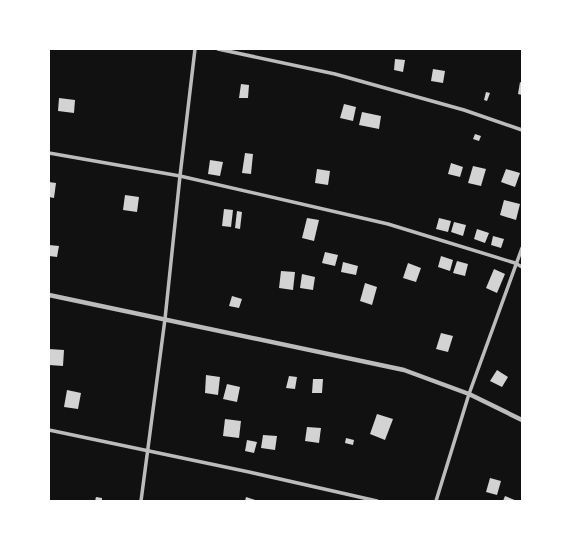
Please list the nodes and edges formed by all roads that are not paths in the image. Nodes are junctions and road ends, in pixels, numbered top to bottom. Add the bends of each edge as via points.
1 (195, 49) edge
2 (218, 49) edge
3 (522, 130) edge
4 (49, 152) edge
5 (180, 176) junction
6 (522, 248) edge
7 (515, 263) junction
8 (522, 267) edge
9 (49, 295) edge
10 (165, 319) junction
11 (469, 394) junction
12 (522, 420) edge
13 (49, 430) edge
14 (147, 450) junction
15 (141, 501) edge
16 (377, 501) edge
17 (436, 501) edge

1 - 5 street
2 - 3 street via 335,74 464,110
4 - 5 street
5 - 7 street via 388,224
5 - 10 street
6 - 7 street
7 - 8 street
7 - 11 street
9 - 10 street
10 - 11 street via 404,370
10 - 14 street
11 - 12 street
11 - 17 street
13 - 14 street
14 - 15 street
14 - 16 street

